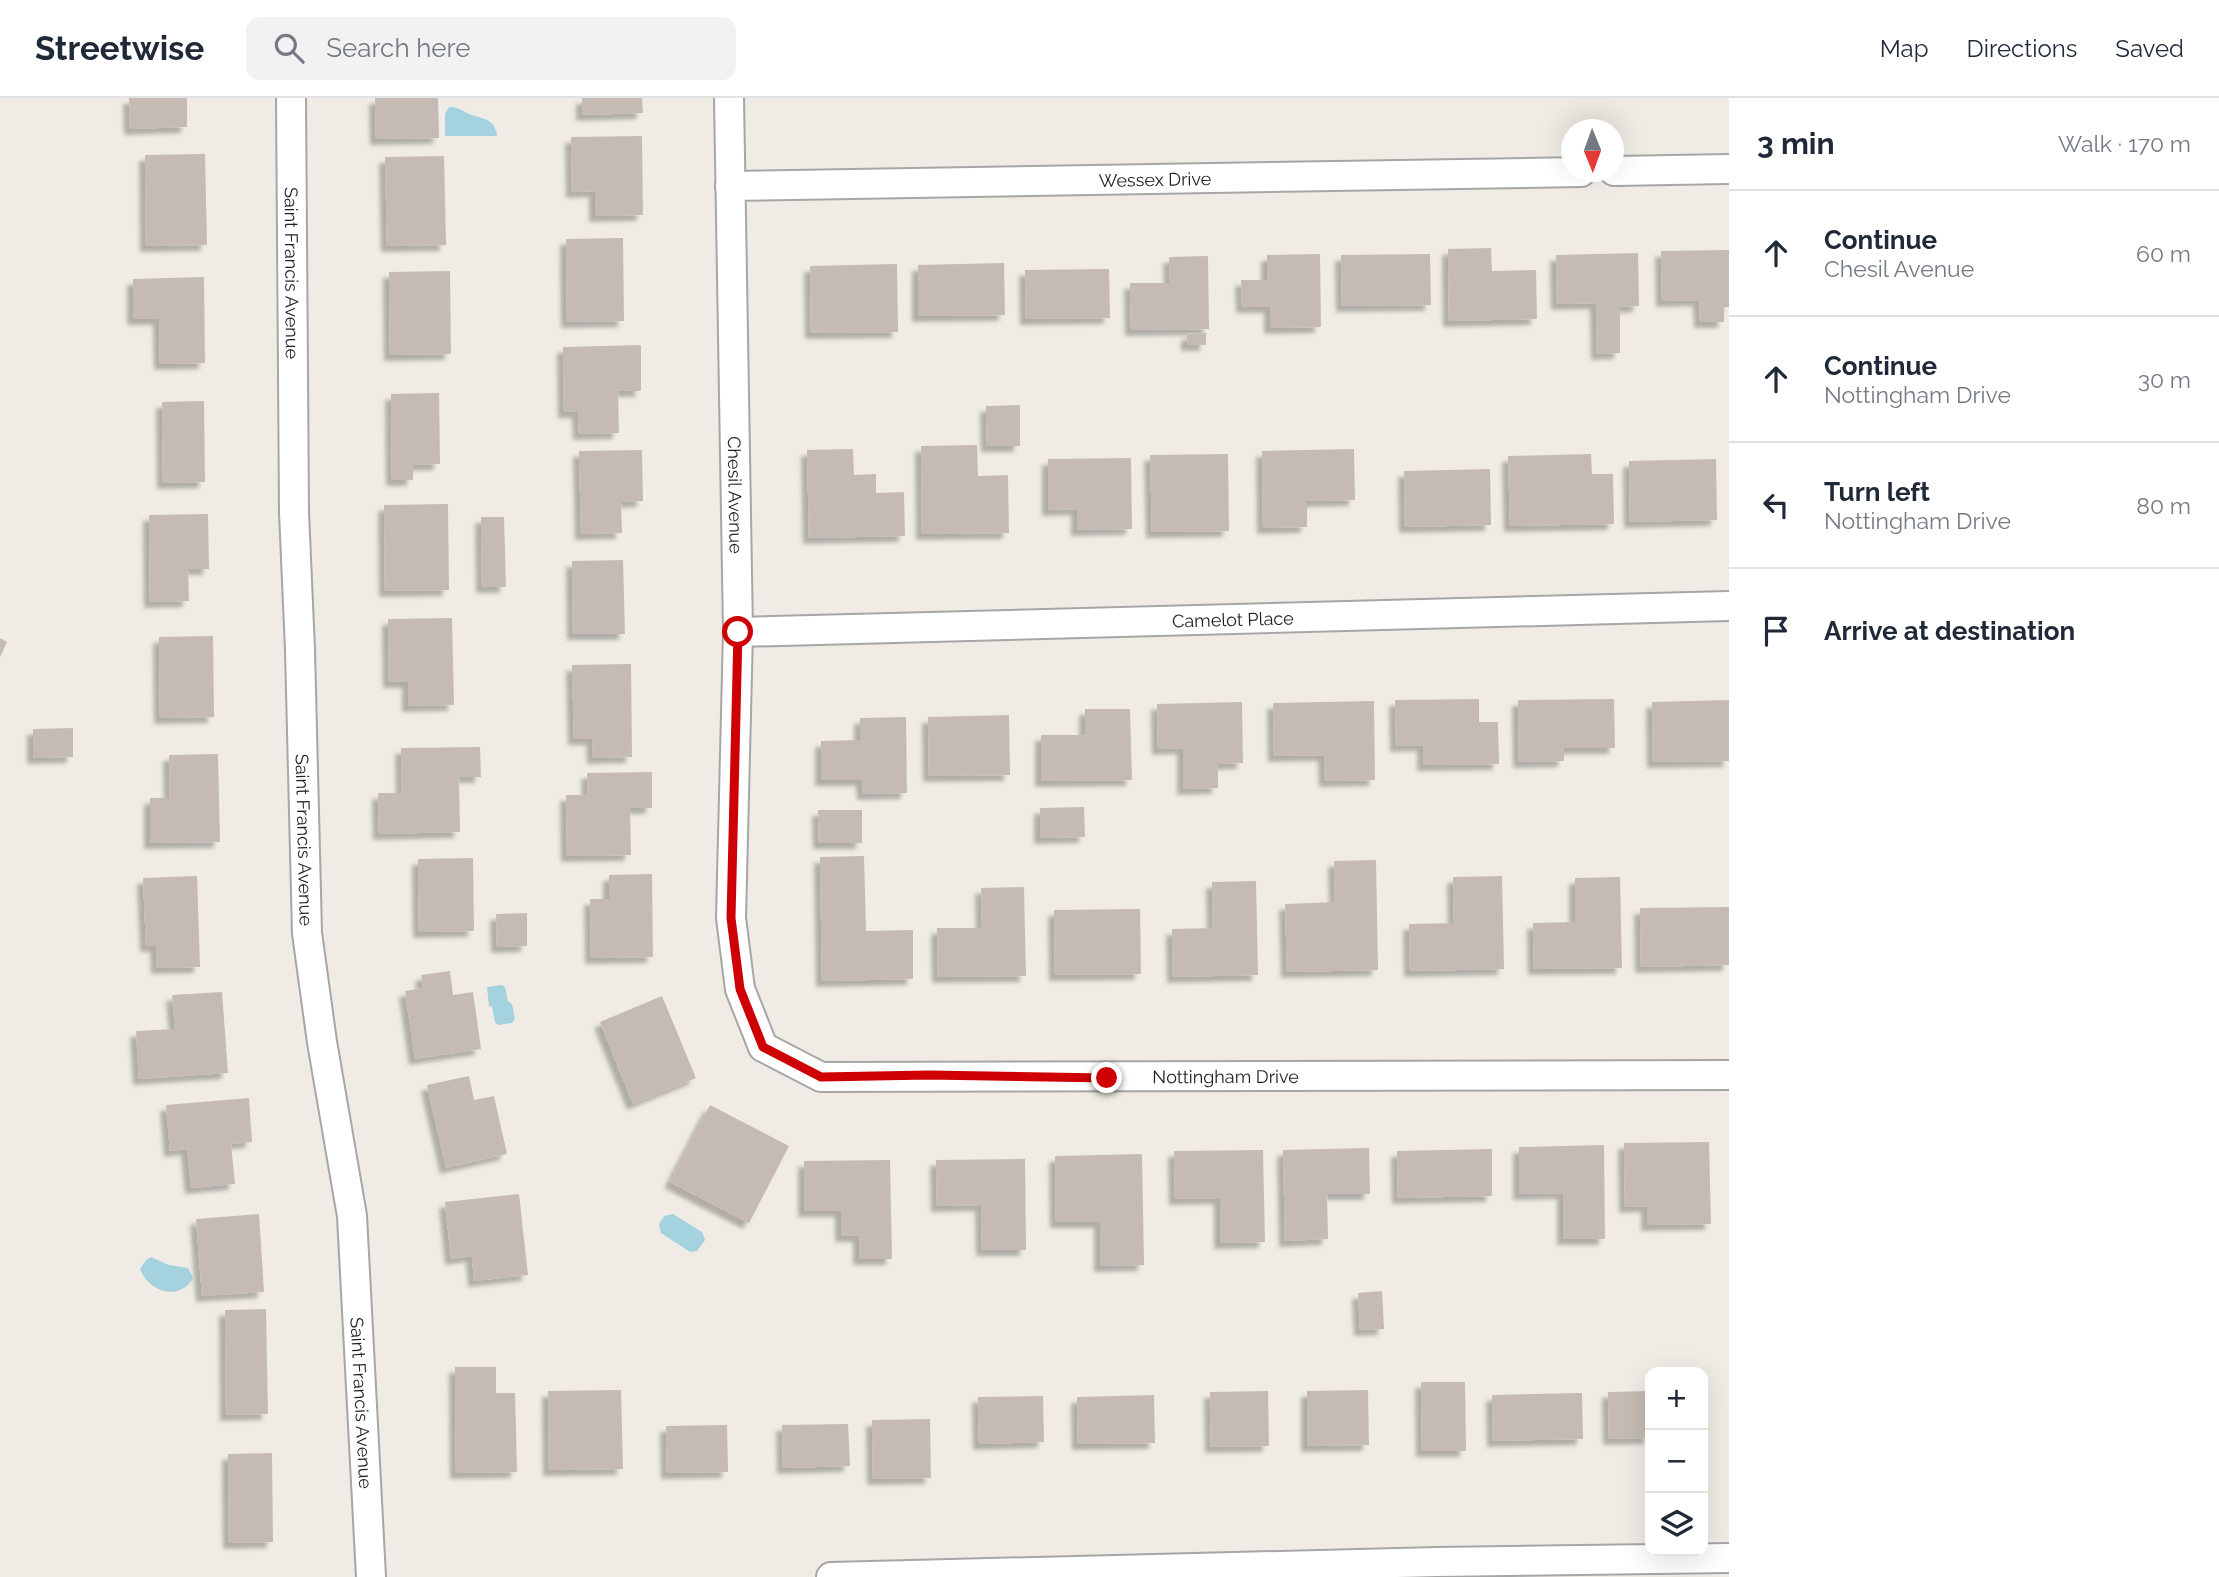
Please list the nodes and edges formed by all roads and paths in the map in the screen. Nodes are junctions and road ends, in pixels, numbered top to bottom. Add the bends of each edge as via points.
1 (291, 98) edge
2 (729, 98) edge
3 (1729, 169) edge
4 (1624, 171) edge
5 (1561, 172) edge
6 (730, 186) junction
7 (1729, 606) edge
8 (738, 632) junction
9 (732, 893) joint
10 (1729, 1074) edge
11 (1729, 1558) edge
12 (1437, 1570) edge
13 (372, 1577) edge
14 (831, 1577) edge

1 - 13 street, Saint Francis Avenue via 294,512 307,933 352,1216
2 - 6 street, Chesil Avenue
3 - 4 street
5 - 6 street, Wessex Drive
6 - 8 street, Chesil Avenue
7 - 8 street, Camelot Place
8 - 9 street, Chesil Avenue
9 - 10 street, Nottingham Drive via 740,989 763,1047 821,1077
11 - 12 street
12 - 14 street

